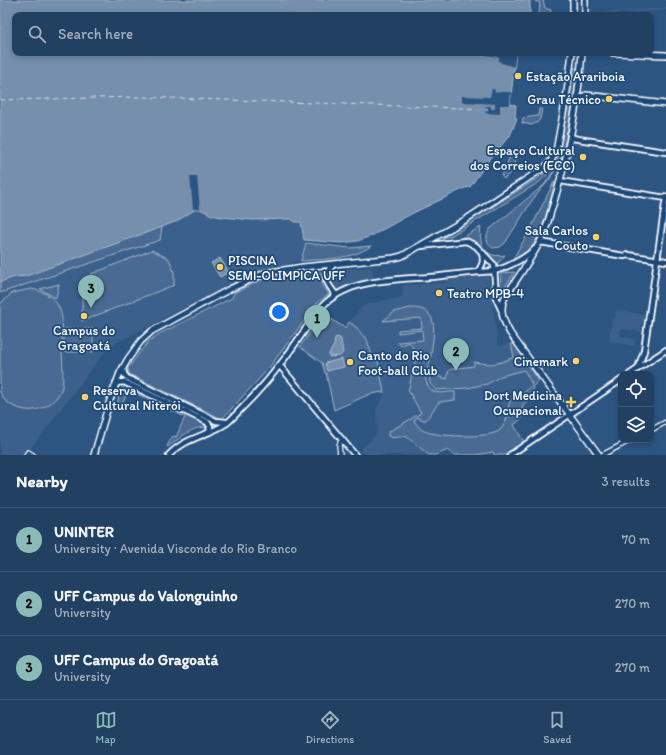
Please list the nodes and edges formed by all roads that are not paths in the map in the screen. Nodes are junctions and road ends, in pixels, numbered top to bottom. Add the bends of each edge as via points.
1 (574, 0) edge
2 (585, 0) edge
3 (573, 12) edge
4 (585, 12) edge
5 (654, 55) edge
6 (666, 55) edge
7 (572, 56) edge
8 (581, 56) edge
9 (576, 103) junction
10 (666, 104) edge
11 (570, 134) junction
12 (666, 152) edge
13 (560, 181) junction
14 (666, 198) edge
15 (540, 242) junction
16 (421, 246) junction
17 (536, 248) junction
18 (481, 250) junction
19 (658, 259) junction
20 (666, 261) edge
21 (333, 265) junction
22 (495, 271) junction
23 (477, 272) junction
24 (336, 295) junction
25 (501, 309) junction
26 (666, 350) edge
27 (644, 351) junction
28 (653, 359) junction
29 (280, 366) junction
30 (123, 368) junction
31 (638, 368) junction
32 (634, 371) edge
33 (618, 382) edge
34 (116, 383) junction
35 (570, 414) junction
36 (228, 422) junction
37 (666, 422) edge
38 (654, 428) edge
39 (209, 432) junction
40 (342, 439) junction
41 (625, 443) edge
42 (26, 455) edge
43 (33, 455) edge
44 (94, 455) edge
45 (169, 455) edge
46 (340, 455) edge
47 (355, 455) edge
48 (510, 455) edge
49 (599, 455) edge
50 (602, 455) edge

1 - 3 main road
2 - 4 main road
5 - 6 main road
7 - 16 main road via 558,142 551,161 535,175
8 - 9 main road
9 - 10 main road via 586,95
9 - 11 main road
11 - 12 street via 577,139
11 - 13 main road
13 - 14 street
13 - 15 main road
14 - 19 street
15 - 17 main road
15 - 19 street
16 - 18 street via 466,241
16 - 21 main road via 394,258
17 - 22 street via 520,261
17 - 25 main road via 504,299
18 - 22 street via 492,262
18 - 23 street via 483,262
19 - 20 street
19 - 27 street
21 - 24 street via 327,272 326,279 328,286
21 - 30 main road via 272,271 242,283 148,334 141,340
22 - 23 street
22 - 25 street via 496,298
23 - 24 street via 376,281
24 - 29 street via 326,301 317,312
25 - 35 main road via 510,333
26 - 28 street
27 - 28 street via 647,357
27 - 31 street
28 - 31 street
29 - 36 street
29 - 40 street
30 - 34 main road
30 - 36 street via 128,379 216,421
31 - 32 street
33 - 35 street
34 - 39 street via 123,382 208,422
34 - 44 main road
35 - 48 street
35 - 49 main road
36 - 39 street
37 - 38 street
39 - 45 street via 187,441
40 - 46 street via 339,445
40 - 47 street
41 - 50 street
42 - 43 street via 28,452

